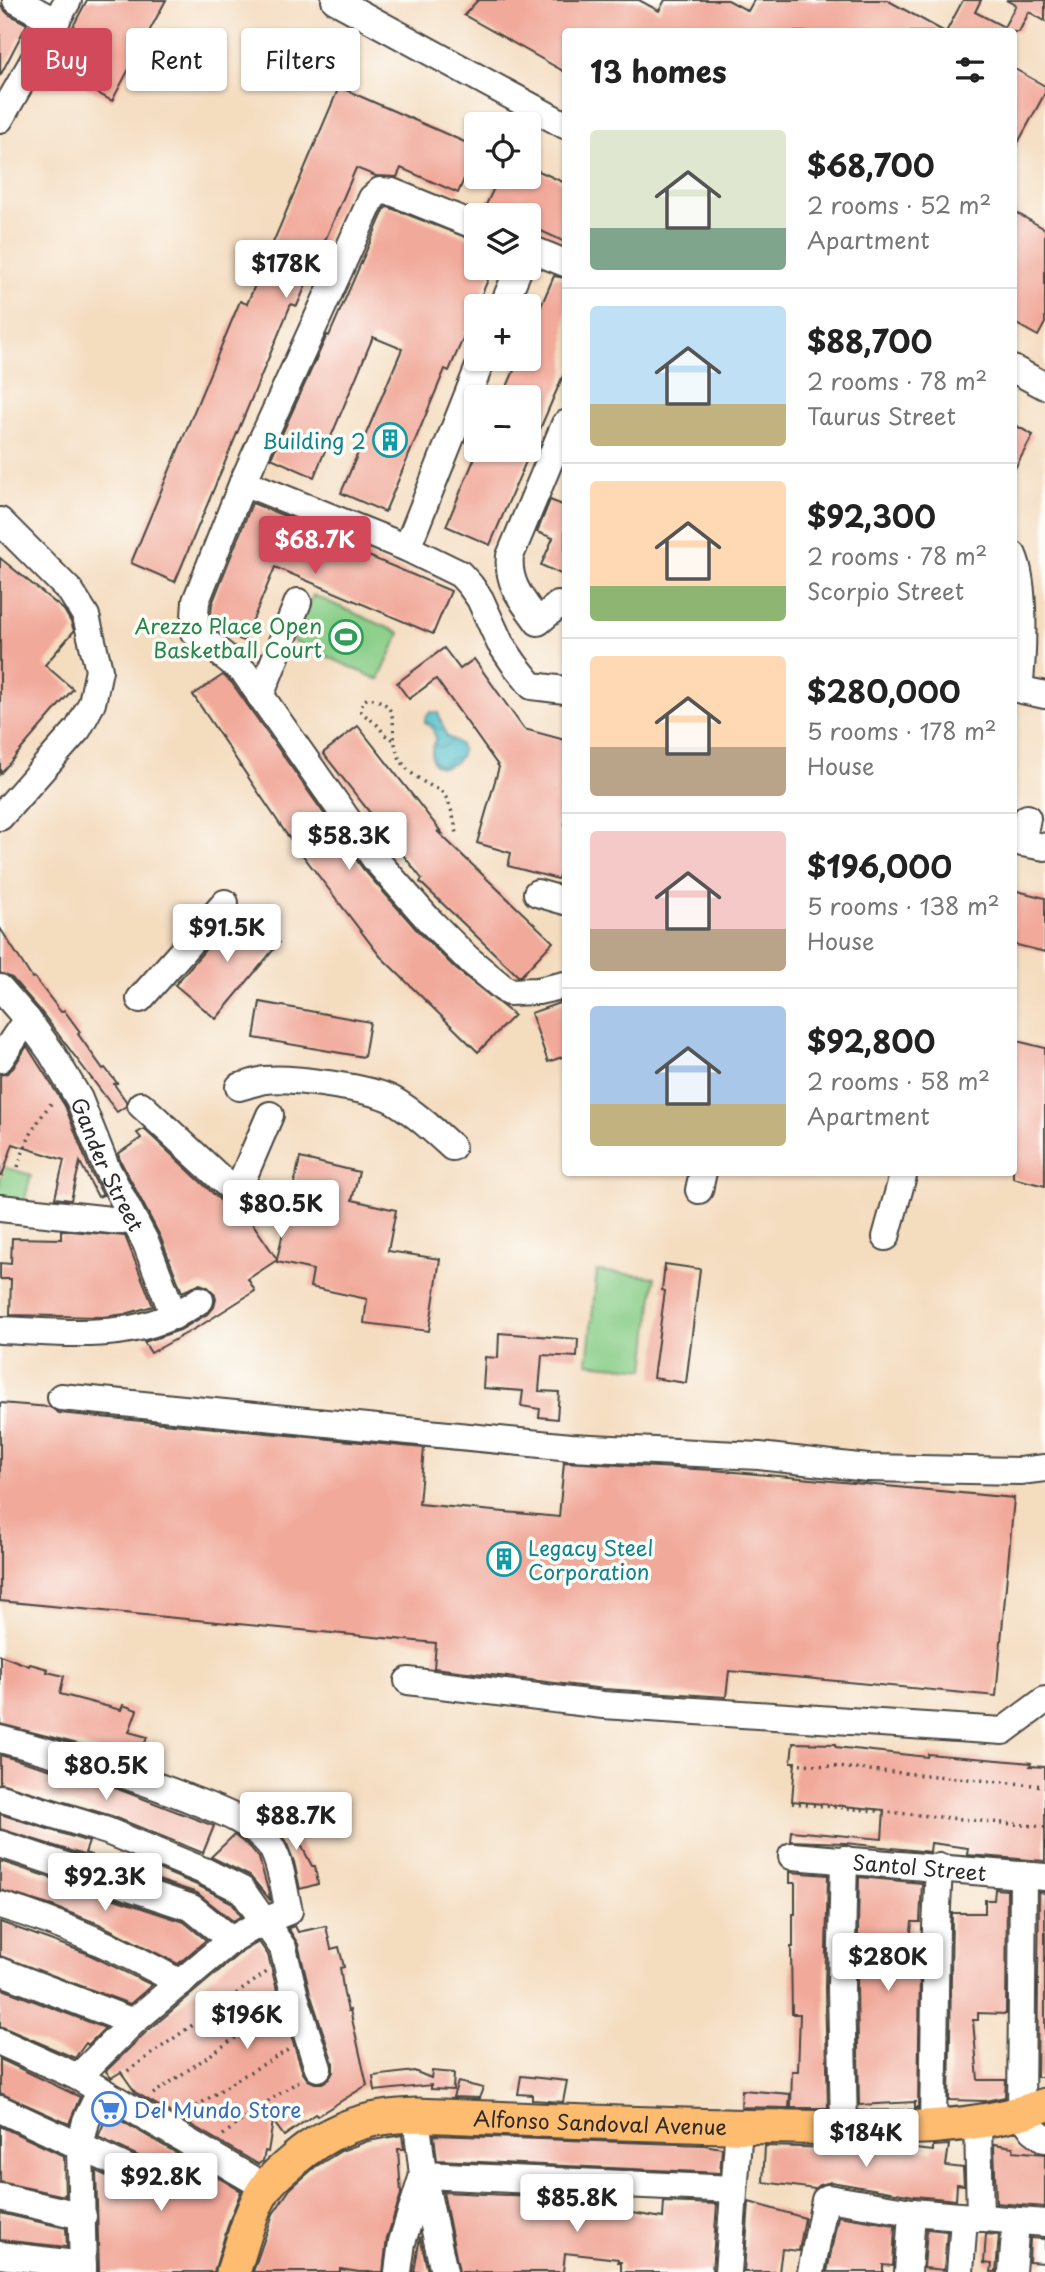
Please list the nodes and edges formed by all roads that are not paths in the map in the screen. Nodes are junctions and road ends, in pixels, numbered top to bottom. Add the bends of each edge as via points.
1 (16, 0) edge
2 (335, 0) edge
3 (62, 11) edge
4 (0, 118) edge
5 (562, 123) edge
6 (464, 221) edge
7 (541, 253) edge
8 (562, 262) edge
9 (477, 371) edge
10 (1017, 371) edge
11 (1045, 386) edge
12 (562, 431) edge
13 (243, 482) junction
14 (0, 521) edge
15 (407, 548) junction
16 (1017, 564) edge
17 (298, 602) dead end
18 (562, 605) edge
19 (1023, 673) edge
20 (562, 690) edge
21 (1045, 695) edge
22 (260, 696) junction
23 (0, 817) edge
24 (537, 893) dead end
25 (562, 900) edge
26 (225, 904) dead end
27 (562, 986) edge
28 (0, 988) edge
29 (140, 999) dead end
30 (27, 1019) junction
31 (0, 1059) edge
32 (239, 1087) dead end
33 (141, 1105) dead end
34 (270, 1115) dead end
35 (452, 1147) dead end
36 (903, 1176) edge
37 (0, 1208) edge
38 (132, 1220) junction
39 (886, 1237) dead end
40 (200, 1300) dead end
41 (174, 1316) junction
42 (0, 1330) edge
43 (61, 1397) dead end
44 (1045, 1468) edge
45 (408, 1681) dead end
46 (1045, 1700) edge
47 (0, 1739) edge
48 (0, 1798) edge
49 (0, 1844) edge
50 (792, 1856) dead end
51 (845, 1859) junction
52 (939, 1867) junction
53 (1034, 1876) edge
54 (0, 1905) edge
55 (264, 1921) junction
56 (231, 1940) junction
57 (0, 1971) edge
58 (180, 1983) junction
59 (133, 2022) junction
60 (0, 2042) edge
61 (318, 2068) road end
62 (78, 2077) junction
63 (101, 2090) junction
64 (0, 2109) edge
65 (1033, 2110) edge
66 (416, 2115) junction
67 (978, 2123) junction
68 (739, 2127) junction
69 (933, 2127) junction
70 (844, 2128) junction
71 (1045, 2139) edge
72 (80, 2147) junction
73 (423, 2175) junction
74 (159, 2183) dead end
75 (265, 2187) junction
76 (734, 2189) junction
77 (0, 2197) edge
78 (912, 2212) junction
79 (83, 2216) junction
80 (972, 2218) junction
81 (1016, 2221) junction
82 (1045, 2223) edge
83 (0, 2255) edge
84 (83, 2268) edge
85 (233, 2272) edge
86 (398, 2272) edge
87 (444, 2272) edge
88 (728, 2272) edge
89 (811, 2272) edge
90 (908, 2272) edge
91 (960, 2272) edge
92 (1012, 2272) edge

1 - 3 street
2 - 5 street
3 - 4 street
6 - 13 street via 392,192 380,191 372,198
7 - 8 street
9 - 15 street
10 - 11 street
12 - 18 street via 509,568 513,588 538,622
13 - 15 street
13 - 22 street via 196,601 194,632 244,672
14 - 23 street via 71,592 86,616 99,670 92,703 78,729
15 - 20 street via 460,574 470,584 500,643 532,686
16 - 19 street
17 - 22 street
19 - 21 street
22 - 27 street via 375,859 467,958 508,992
24 - 25 street
26 - 29 street
28 - 30 street, Gander Street
30 - 31 street
30 - 38 street, Gander Street via 79,1099
32 - 35 street via 292,1079 389,1098
33 - 34 street via 233,1189 243,1178
36 - 39 street
37 - 38 street
38 - 41 street, Gander Street via 146,1243
40 - 41 street
41 - 42 street via 99,1334
43 - 44 street via 570,1447 759,1456 868,1468
45 - 46 street via 603,1705 1003,1731
47 - 55 street via 159,1786 247,1825 270,1845 289,1910
48 - 55 street via 107,1831 204,1871 242,1890
49 - 56 street via 192,1908
50 - 51 street, Santol Street
51 - 52 street, Santol Street
51 - 70 street via 841,1988
52 - 53 street, Santol Street
52 - 69 street
53 - 65 street
54 - 58 street via 107,1944
55 - 56 street
55 - 61 street via 283,1948
56 - 58 street
57 - 59 street
58 - 59 street
59 - 62 street
60 - 62 street
62 - 63 street
63 - 72 street
63 - 75 street
64 - 72 street
65 - 67 main road, Alfonso Sandoval Avenue
65 - 71 street via 1033,2130
66 - 68 main road, Alfonso Sandoval Avenue
66 - 73 street
66 - 75 main road, Alfonso Sandoval Avenue via 347,2126 316,2142
67 - 69 main road, Alfonso Sandoval Avenue
67 - 80 street
68 - 70 main road, Alfonso Sandoval Avenue
68 - 76 street
69 - 70 main road, Alfonso Sandoval Avenue
72 - 74 street
72 - 79 street
73 - 76 street
73 - 86 street via 402,2242
73 - 87 street
75 - 85 main road, Alfonso Sandoval Avenue
76 - 88 street
77 - 79 street
78 - 80 street
78 - 89 street via 828,2198
78 - 90 street
79 - 84 street
80 - 81 street
80 - 91 street
81 - 82 street
81 - 92 street
83 - 84 street

